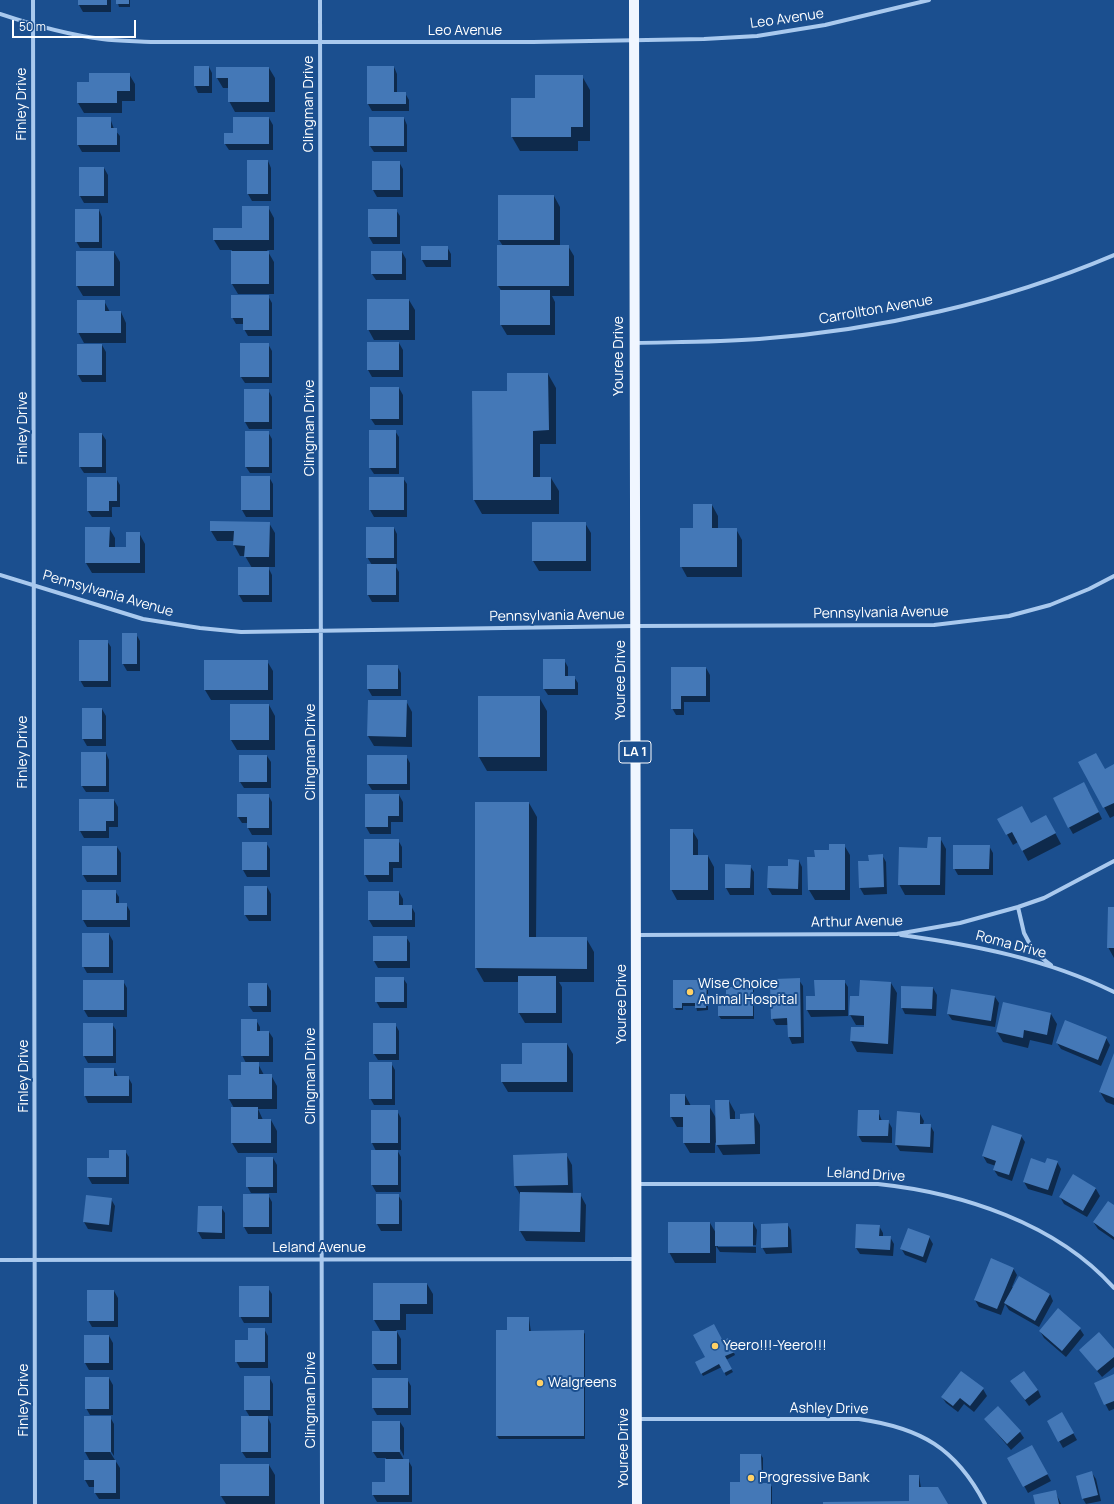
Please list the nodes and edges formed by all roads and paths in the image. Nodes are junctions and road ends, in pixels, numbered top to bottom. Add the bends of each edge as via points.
1 (33, 0) edge
2 (320, 0) edge
3 (634, 0) edge
4 (929, 0) edge
5 (0, 14) edge
6 (33, 24) junction
7 (634, 40) junction
8 (320, 42) junction
9 (1114, 255) edge
10 (633, 343) junction
11 (0, 575) edge
12 (1114, 576) edge
13 (34, 585) junction
14 (634, 626) junction
15 (322, 631) junction
16 (1114, 861) edge
17 (1018, 907) junction
18 (898, 934) junction
19 (636, 935) junction
20 (1055, 968) junction
21 (1114, 992) edge
22 (637, 1184) junction
23 (322, 1259) junction
24 (638, 1259) junction
25 (0, 1260) edge
26 (35, 1260) junction
27 (1114, 1288) edge
28 (638, 1419) junction
29 (35, 1504) edge
30 (322, 1504) edge
31 (637, 1504) edge
32 (985, 1504) edge

1 - 6 street, Finley Drive
2 - 8 street, Clingman Drive
3 - 7 main road, Youree Drive / LA 1
4 - 7 street, Leo Avenue via 825,25 757,36
5 - 6 street, Leo Avenue
6 - 8 street, Leo Avenue via 101,39 151,42
6 - 13 street, Finley Drive
7 - 8 street, Leo Avenue
7 - 10 main road, Youree Drive / LA 1
8 - 15 street, Clingman Drive
9 - 10 street, Carrollton Avenue via 976,302 896,320 760,339
10 - 14 main road, Youree Drive / LA 1
11 - 13 street, Pennsylvania Avenue
12 - 14 street, Pennsylvania Avenue via 1050,605 1009,616 962,623
13 - 15 street, Pennsylvania Avenue via 166,624 241,632
13 - 26 street, Finley Drive
14 - 15 street, Pennsylvania Avenue
14 - 19 main road, Youree Drive / LA 1
15 - 23 street, Clingman Drive
16 - 17 street, Arthur Avenue via 1044,898
17 - 18 street, Arthur Avenue via 960,923
17 - 20 street via 1024,933 1034,952
18 - 19 street, Arthur Avenue
18 - 20 street, Roma Drive via 962,943
19 - 22 main road, Youree Drive / LA 1
20 - 21 street, Roma Drive
22 - 24 main road, Youree Drive / LA 1
22 - 27 street, Leland Drive via 878,1184 950,1196 1037,1229 1073,1252
23 - 24 street, Leland Avenue
23 - 26 street, Leland Avenue
23 - 30 street, Clingman Drive
24 - 28 main road, Youree Drive / LA 1
25 - 26 street, Leland Avenue
26 - 29 street, Finley Drive
28 - 31 main road, Youree Drive / LA 1
28 - 32 street, Ashley Drive via 859,1419 888,1423 915,1433 941,1448 963,1468

